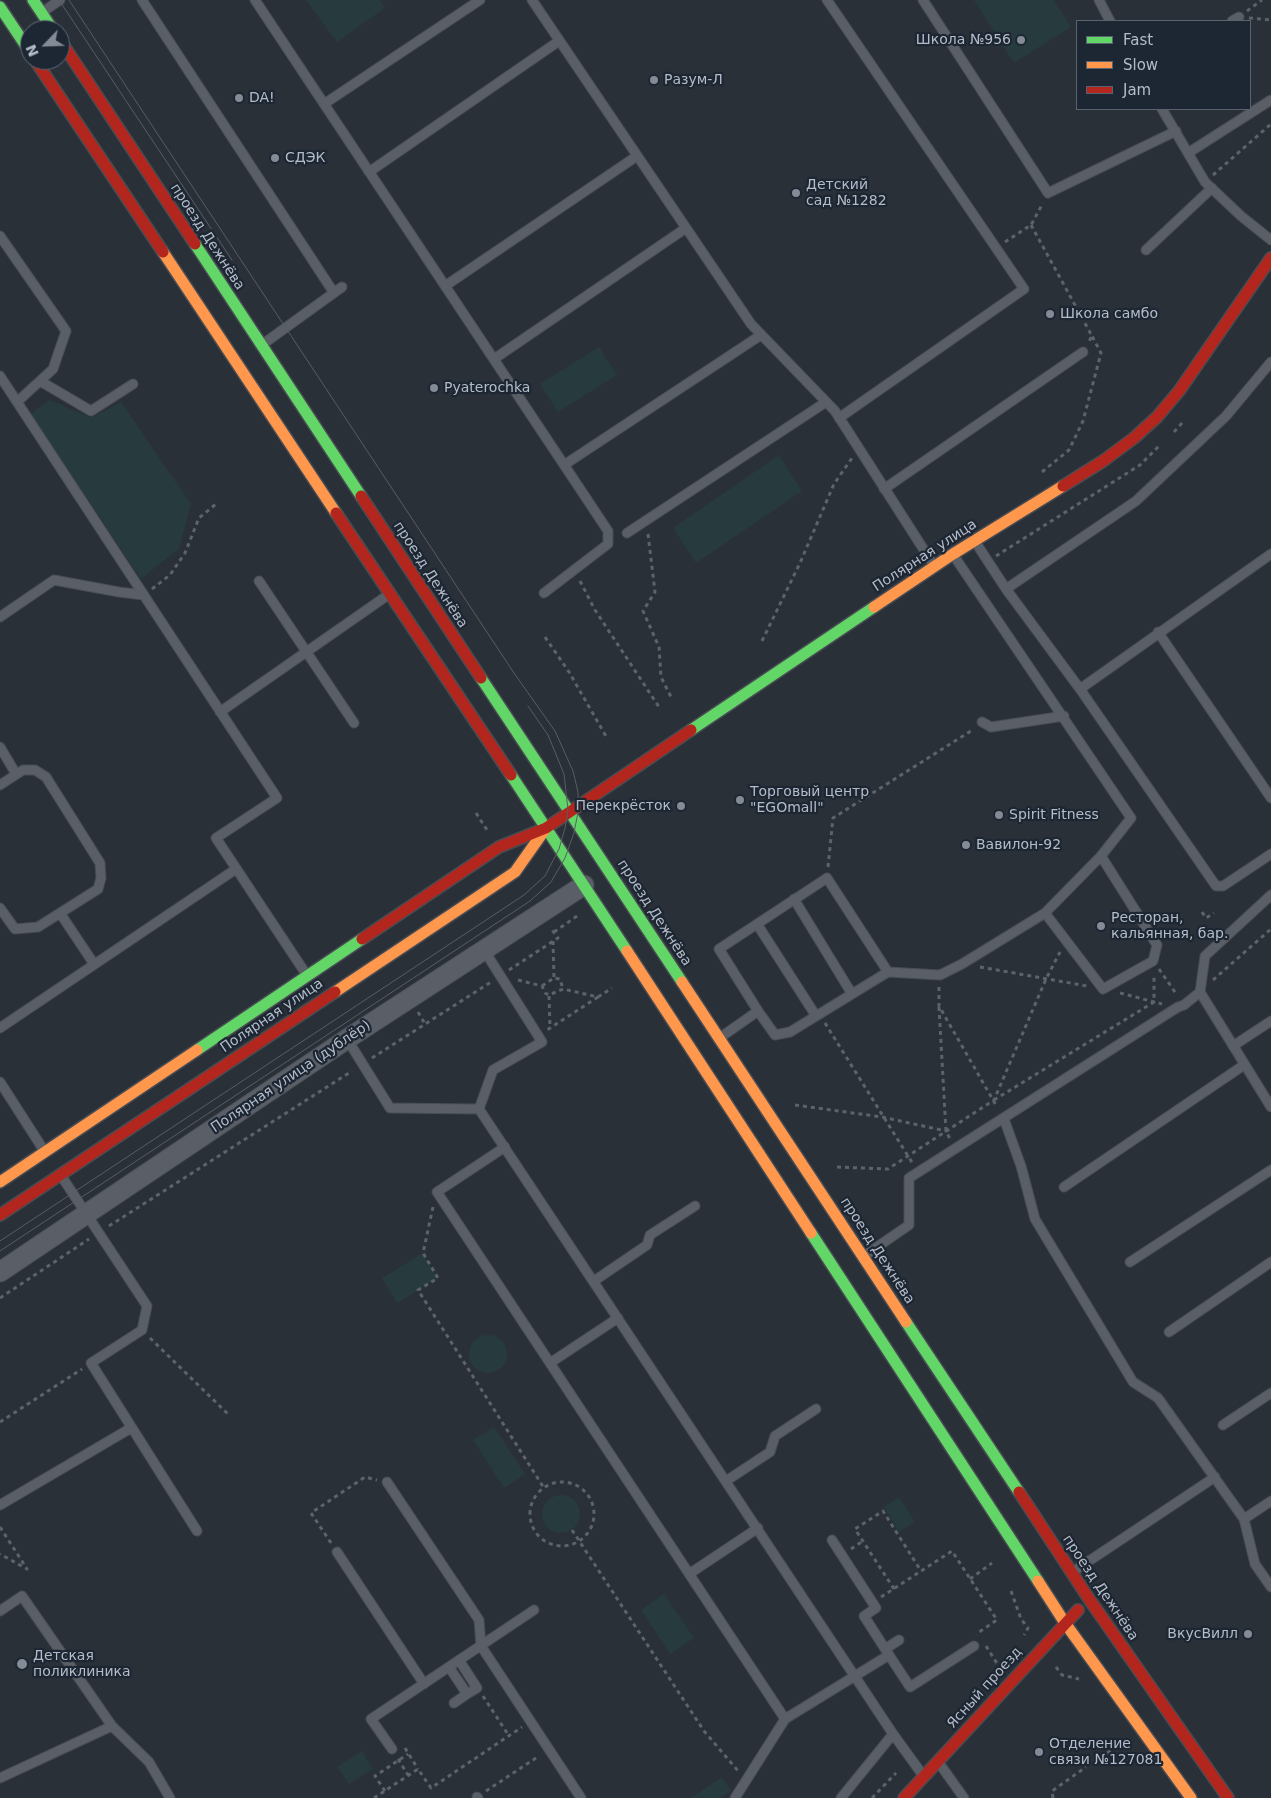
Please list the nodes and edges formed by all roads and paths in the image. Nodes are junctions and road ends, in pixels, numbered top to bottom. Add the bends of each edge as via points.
1 (34, 0) edge
2 (60, 0) edge
3 (142, 0) edge
4 (255, 0) edge
5 (480, 0) edge
6 (532, 0) edge
7 (827, 0) edge
8 (923, 0) edge
9 (1099, 0) edge
10 (1262, 0) edge
11 (0, 7) edge
12 (42, 12) junction
13 (1236, 19) edge
14 (47, 20) edge
15 (1109, 20) edge
16 (1271, 20) edge
17 (20, 37) edge
18 (559, 40) junction
19 (70, 55) edge
20 (42, 70) edge
21 (1271, 100) edge
22 (324, 104) junction
23 (1163, 110) edge
24 (1271, 124) edge
25 (1176, 131) junction
26 (1188, 153) junction
27 (637, 156) junction
28 (369, 172) junction
29 (1208, 185) junction
30 (1048, 193) junction
31 (1031, 225) junction
32 (686, 228) junction
33 (0, 236) edge
34 (1271, 240) edge
35 (996, 247) junction
36 (1146, 250) dead end
37 (1271, 258) edge
38 (445, 286) junction
39 (342, 287) dead end
40 (334, 293) junction
41 (761, 335) junction
42 (1092, 336) junction
43 (261, 346) junction
44 (1083, 352) joint
45 (494, 359) junction
46 (1271, 362) edge
47 (0, 376) edge
48 (40, 381) junction
49 (133, 384) dead end
50 (17, 402) junction
51 (826, 402) junction
52 (839, 418) junction
53 (858, 448) junction
54 (564, 465) junction
55 (1035, 478) dead end
56 (884, 489) junction
57 (216, 504) dead end
58 (646, 521) junction
59 (627, 533) dead end
60 (975, 541) junction
61 (953, 554) junction
62 (1271, 554) edge
63 (935, 566) junction
64 (574, 569) junction
65 (259, 581) dead end
66 (1006, 589) junction
67 (544, 593) dead end
68 (390, 594) junction
69 (143, 595) junction
70 (0, 617) edge
71 (1158, 632) junction
72 (545, 637) dead end
73 (762, 641) dead end
74 (307, 652) junction
75 (1080, 688) junction
76 (672, 699) dead end
77 (659, 707) dead end
78 (220, 712) junction
79 (1064, 716) junction
80 (354, 723) dead end
81 (979, 724) joint
82 (607, 738) dead end
83 (0, 747) edge
84 (16, 774) junction
85 (0, 785) edge
86 (1271, 798) edge
87 (569, 813) junction
88 (546, 828) junction
89 (1271, 854) edge
90 (1101, 856) junction
91 (236, 869) junction
92 (827, 878) junction
93 (584, 885) junction
94 (1271, 895) edge
95 (794, 899) junction
96 (0, 908) edge
97 (1202, 912) dead end
98 (582, 913) dead end
99 (1045, 913) junction
100 (1214, 913) dead end
101 (60, 914) junction
102 (757, 924) junction
103 (1271, 929) edge
104 (554, 932) dead end
105 (558, 938) dead end
106 (1066, 940) junction
107 (553, 941) junction
108 (484, 950) junction
109 (1153, 961) junction
110 (94, 964) junction
111 (962, 964) junction
112 (888, 972) junction
113 (940, 974) junction
114 (306, 975) junction
115 (501, 976) junction
116 (554, 978) junction
117 (1046, 979) junction
118 (542, 986) junction
119 (612, 988) dead end
120 (563, 989) junction
121 (1103, 989) junction
122 (1200, 992) junction
123 (852, 994) junction
124 (550, 995) junction
125 (598, 997) junction
126 (1154, 1002) junction
127 (939, 1006) junction
128 (1181, 1006) junction
129 (415, 1007) dead end
130 (758, 1011) junction
131 (818, 1015) junction
132 (1271, 1022) edge
133 (425, 1024) junction
134 (0, 1028) edge
135 (550, 1028) junction
136 (538, 1035) junction
137 (718, 1038) junction
138 (348, 1039) junction
139 (1233, 1046) junction
140 (363, 1064) junction
141 (1244, 1065) junction
142 (0, 1082) edge
143 (994, 1100) junction
144 (796, 1105) dead end
145 (1271, 1107) edge
146 (479, 1109) junction
147 (882, 1117) junction
148 (1004, 1119) junction
149 (946, 1131) junction
150 (505, 1147) junction
151 (955, 1150) junction
152 (45, 1152) junction
153 (908, 1156) junction
154 (836, 1167) dead end
155 (1271, 1170) edge
156 (919, 1172) junction
157 (61, 1175) junction
158 (0, 1182) edge
159 (1064, 1187) dead end
160 (437, 1192) junction
161 (695, 1206) dead end
162 (88, 1214) junction
163 (0, 1215) edge
164 (99, 1232) junction
165 (863, 1257) junction
166 (1130, 1262) dead end
167 (1271, 1262) edge
168 (0, 1272) edge
169 (594, 1281) junction
170 (0, 1298) edge
171 (618, 1318) junction
172 (142, 1330) junction
173 (1169, 1332) dead end
174 (91, 1363) junction
175 (550, 1363) junction
176 (1271, 1393) edge
177 (816, 1409) dead end
178 (230, 1416) dead end
179 (0, 1422) edge
180 (1223, 1425) dead end
181 (130, 1428) junction
182 (365, 1478) dead end
183 (1215, 1478) junction
184 (726, 1481) junction
185 (387, 1482) dead end
186 (544, 1488) junction
187 (1271, 1501) edge
188 (0, 1505) edge
189 (1244, 1519) junction
190 (0, 1527) edge
191 (758, 1528) junction
192 (197, 1530) dead end
193 (572, 1530) dead end
194 (832, 1540) dead end
195 (579, 1541) junction
196 (337, 1552) joint
197 (0, 1554) edge
198 (992, 1563) dead end
199 (921, 1571) junction
200 (1071, 1573) junction
201 (689, 1574) junction
202 (970, 1579) junction
203 (1271, 1587) edge
204 (894, 1589) junction
205 (1011, 1591) dead end
206 (1089, 1599) junction
207 (872, 1603) junction
208 (534, 1610) dead end
209 (0, 1611) edge
210 (997, 1620) dead end
211 (1065, 1623) junction
212 (1028, 1628) dead end
213 (978, 1633) dead end
214 (899, 1640) dead end
215 (480, 1646) junction
216 (974, 1646) dead end
217 (887, 1652) junction
218 (459, 1660) junction
219 (998, 1664) dead end
220 (449, 1667) junction
221 (1056, 1667) dead end
222 (856, 1676) junction
223 (1079, 1679) dead end
224 (424, 1684) junction
225 (477, 1688) junction
226 (467, 1694) junction
227 (454, 1703) dead end
228 (785, 1719) junction
229 (531, 1721) junction
230 (112, 1726) junction
231 (893, 1734) junction
232 (509, 1736) junction
233 (1123, 1742) dead end
234 (392, 1749) joint
235 (549, 1749) junction
236 (408, 1754) dead end
237 (399, 1760) junction
238 (938, 1761) junction
239 (1094, 1762) dead end
240 (1086, 1767) dead end
241 (408, 1775) junction
242 (924, 1776) junction
243 (0, 1778) edge
244 (746, 1780) junction
245 (385, 1791) junction
246 (477, 1797) edge
247 (170, 1798) edge
248 (374, 1798) edge
249 (581, 1798) edge
250 (735, 1798) edge
251 (841, 1798) edge
252 (904, 1798) edge
253 (964, 1798) edge
254 (1053, 1798) edge
255 (1191, 1798) edge
256 (1228, 1798) edge

1 - 12 main road
2 - 12 lane
3 - 40 lane
4 - 22 lane
5 - 22 lane
6 - 18 lane
7 - 35 lane
8 - 30 lane
9 - 15 lane
10 - 13 path
11 - 17 main road
12 - 14 main road
13 - 16 path
18 - 27 lane
18 - 28 lane
19 - 43 main road, проезд Дежнёва
20 - 68 main road
21 - 26 lane
22 - 28 lane
23 - 25 lane
24 - 29 path
25 - 26 lane
25 - 30 lane
26 - 29 lane
27 - 32 lane
27 - 38 lane
28 - 38 lane
29 - 34 lane
29 - 36 lane
30 - 31 path
31 - 35 path
31 - 42 path
32 - 41 lane
32 - 45 lane
33 - 48 lane via 66,331 54,369
35 - 52 lane via 1024,289
37 - 60 main road, Полярная улица via 1179,391 1157,417 1103,461
38 - 45 lane
39 - 40 lane
40 - 43 lane
41 - 51 lane
41 - 54 lane
42 - 44 path
42 - 55 path via 1101,353 1083,421 1069,450
43 - 87 main road, проезд Дежнёва
44 - 56 lane
45 - 54 lane
46 - 66 lane via 1226,416 1136,501
47 - 50 lane
48 - 49 lane via 91,411
48 - 50 lane
50 - 69 lane
51 - 52 lane
51 - 58 lane
52 - 53 lane
53 - 56 lane
53 - 73 path via 834,484
54 - 64 lane via 608,531 608,544
56 - 63 lane
57 - 69 path via 199,518 185,553 170,575
58 - 59 lane
58 - 76 path via 655,592 643,611 659,647 661,677
60 - 61 main road, Полярная улица
60 - 66 lane
61 - 63 main road, Полярная улица
61 - 79 lane
62 - 71 lane
63 - 87 main road, Полярная улица
64 - 67 lane
64 - 77 path via 595,610
65 - 74 lane
66 - 75 lane
68 - 74 lane
68 - 88 main road
69 - 70 lane via 54,580
69 - 78 lane
71 - 75 lane
71 - 86 lane
72 - 82 path
74 - 78 lane
74 - 80 lane
75 - 89 lane via 1216,886 1223,886
78 - 91 lane via 277,798 216,838
79 - 81 lane via 991,727
79 - 90 lane via 1131,818
81 - 92 path via 833,818
83 - 84 lane
84 - 85 lane
84 - 101 lane via 35,770 46,777 100,863 98,889
87 - 88 main road, Полярная улица
87 - 137 main road, проезд Дежнёва
88 - 93 main road
88 - 114 main road, Полярная улица via 499,847
88 - 157 main road, Полярная улица via 515,872
90 - 99 lane
90 - 109 lane via 1157,945
91 - 110 lane
91 - 114 lane
92 - 95 lane
92 - 112 lane
93 - 108 street, Полярная улица (дублёр)
93 - 211 main road
94 - 122 lane via 1205,956
95 - 102 lane
95 - 123 lane
96 - 101 lane via 15,929 38,928
97 - 100 path via 1206,918
98 - 104 path
99 - 106 lane
99 - 111 lane
101 - 110 lane
102 - 130 lane via 719,949
102 - 131 lane
103 - 122 path
105 - 107 path
106 - 117 path
106 - 121 lane
107 - 115 path
107 - 116 path
108 - 115 lane
108 - 138 street, Полярная улица (дублёр)
109 - 121 lane
109 - 126 path
109 - 128 path
110 - 134 lane
111 - 113 lane
111 - 117 path
112 - 113 lane
112 - 123 lane
113 - 127 path
114 - 152 main road, Полярная улица
115 - 118 path
115 - 133 path
115 - 136 lane
116 - 118 path
116 - 120 path via 560,979
117 - 121 path
117 - 143 path
118 - 124 path
119 - 125 path
120 - 124 path
120 - 125 path
121 - 126 path
122 - 128 lane
122 - 139 lane
123 - 131 lane
124 - 135 path
125 - 135 path
126 - 128 path
126 - 143 path
127 - 143 path
127 - 149 path
128 - 148 lane
129 - 133 path
130 - 131 lane via 775,1035 790,1032
130 - 137 lane
131 - 147 path
132 - 139 lane
133 - 140 path
135 - 136 path
136 - 146 lane via 542,1042 494,1070
137 - 165 main road, проезд Дежнёва
138 - 140 lane
138 - 162 street, Полярная улица (дублёр)
139 - 141 lane
140 - 146 lane via 390,1108
140 - 164 path
141 - 145 lane
141 - 159 lane
142 - 152 lane
143 - 148 path
143 - 149 path
144 - 147 path
146 - 150 lane
147 - 149 path
147 - 153 path
148 - 151 lane
148 - 183 lane via 1035,1219 1132,1382 1158,1398
149 - 151 path
149 - 153 path
150 - 160 lane
150 - 169 lane
151 - 156 lane
152 - 158 main road, Полярная улица
153 - 154 path via 888,1169
153 - 156 path
155 - 166 lane
156 - 165 lane via 909,1178 909,1225
157 - 162 lane
157 - 163 main road, Полярная улица
160 - 175 lane
160 - 186 path via 423,1253 438,1278 418,1290
161 - 169 lane via 650,1235 647,1245
162 - 164 lane
162 - 168 street, Полярная улица (дублёр)
164 - 170 path
164 - 172 lane via 147,1306
165 - 200 main road, проезд Дежнёва
167 - 173 lane
169 - 171 lane
171 - 175 lane
171 - 184 lane
172 - 174 lane
172 - 178 path
174 - 179 path
174 - 181 lane
175 - 201 lane
176 - 180 lane
177 - 184 lane via 775,1436 770,1452
181 - 188 lane
181 - 192 lane
182 - 196 path via 311,1513
183 - 189 lane
183 - 200 lane
184 - 191 lane
185 - 215 lane via 479,1620
186 - 195 path via 531,1506 530,1515 536,1532 542,1539 558,1546
186 - 195 path via 565,1482 574,1484 588,1496 594,1513 593,1522
187 - 189 lane
189 - 203 lane via 1255,1564
190 - 197 path via 27,1570
191 - 201 lane
191 - 222 lane
193 - 195 path
194 - 207 lane
195 - 244 path via 704,1731
196 - 224 lane
198 - 202 path
199 - 202 path via 952,1551
199 - 204 path
199 - 204 path via 883,1512 855,1529
200 - 206 main road, проезд Дежнёва
201 - 228 lane
202 - 210 path
204 - 207 path
205 - 212 path via 1021,1619
206 - 211 main road, Ясный проезд
206 - 256 main road, проезд Дежнёва
207 - 217 lane via 876,1608 864,1616
208 - 215 lane
209 - 230 lane via 22,1596
211 - 238 main road, Ясный проезд
211 - 255 main road
213 - 219 path
214 - 217 lane
215 - 218 lane
215 - 229 lane
216 - 217 lane via 910,1687
217 - 222 lane
218 - 220 lane
218 - 225 lane
220 - 224 lane
220 - 226 lane
221 - 223 path via 1062,1675
222 - 228 lane
222 - 231 lane
224 - 234 lane via 371,1719
225 - 226 lane
225 - 232 path
226 - 227 lane
228 - 244 lane
229 - 232 path
229 - 235 lane
230 - 243 lane
230 - 247 lane via 149,1762
231 - 242 lane
231 - 251 lane
232 - 241 path via 430,1788 418,1769
233 - 239 path
234 - 237 path
235 - 246 path
235 - 249 lane
236 - 237 path
237 - 241 path
237 - 245 path via 375,1776
238 - 242 main road, Ясный проезд
238 - 253 lane
240 - 254 path via 1052,1791
241 - 245 path
242 - 252 main road, Ясный проезд
244 - 250 lane
245 - 248 path

